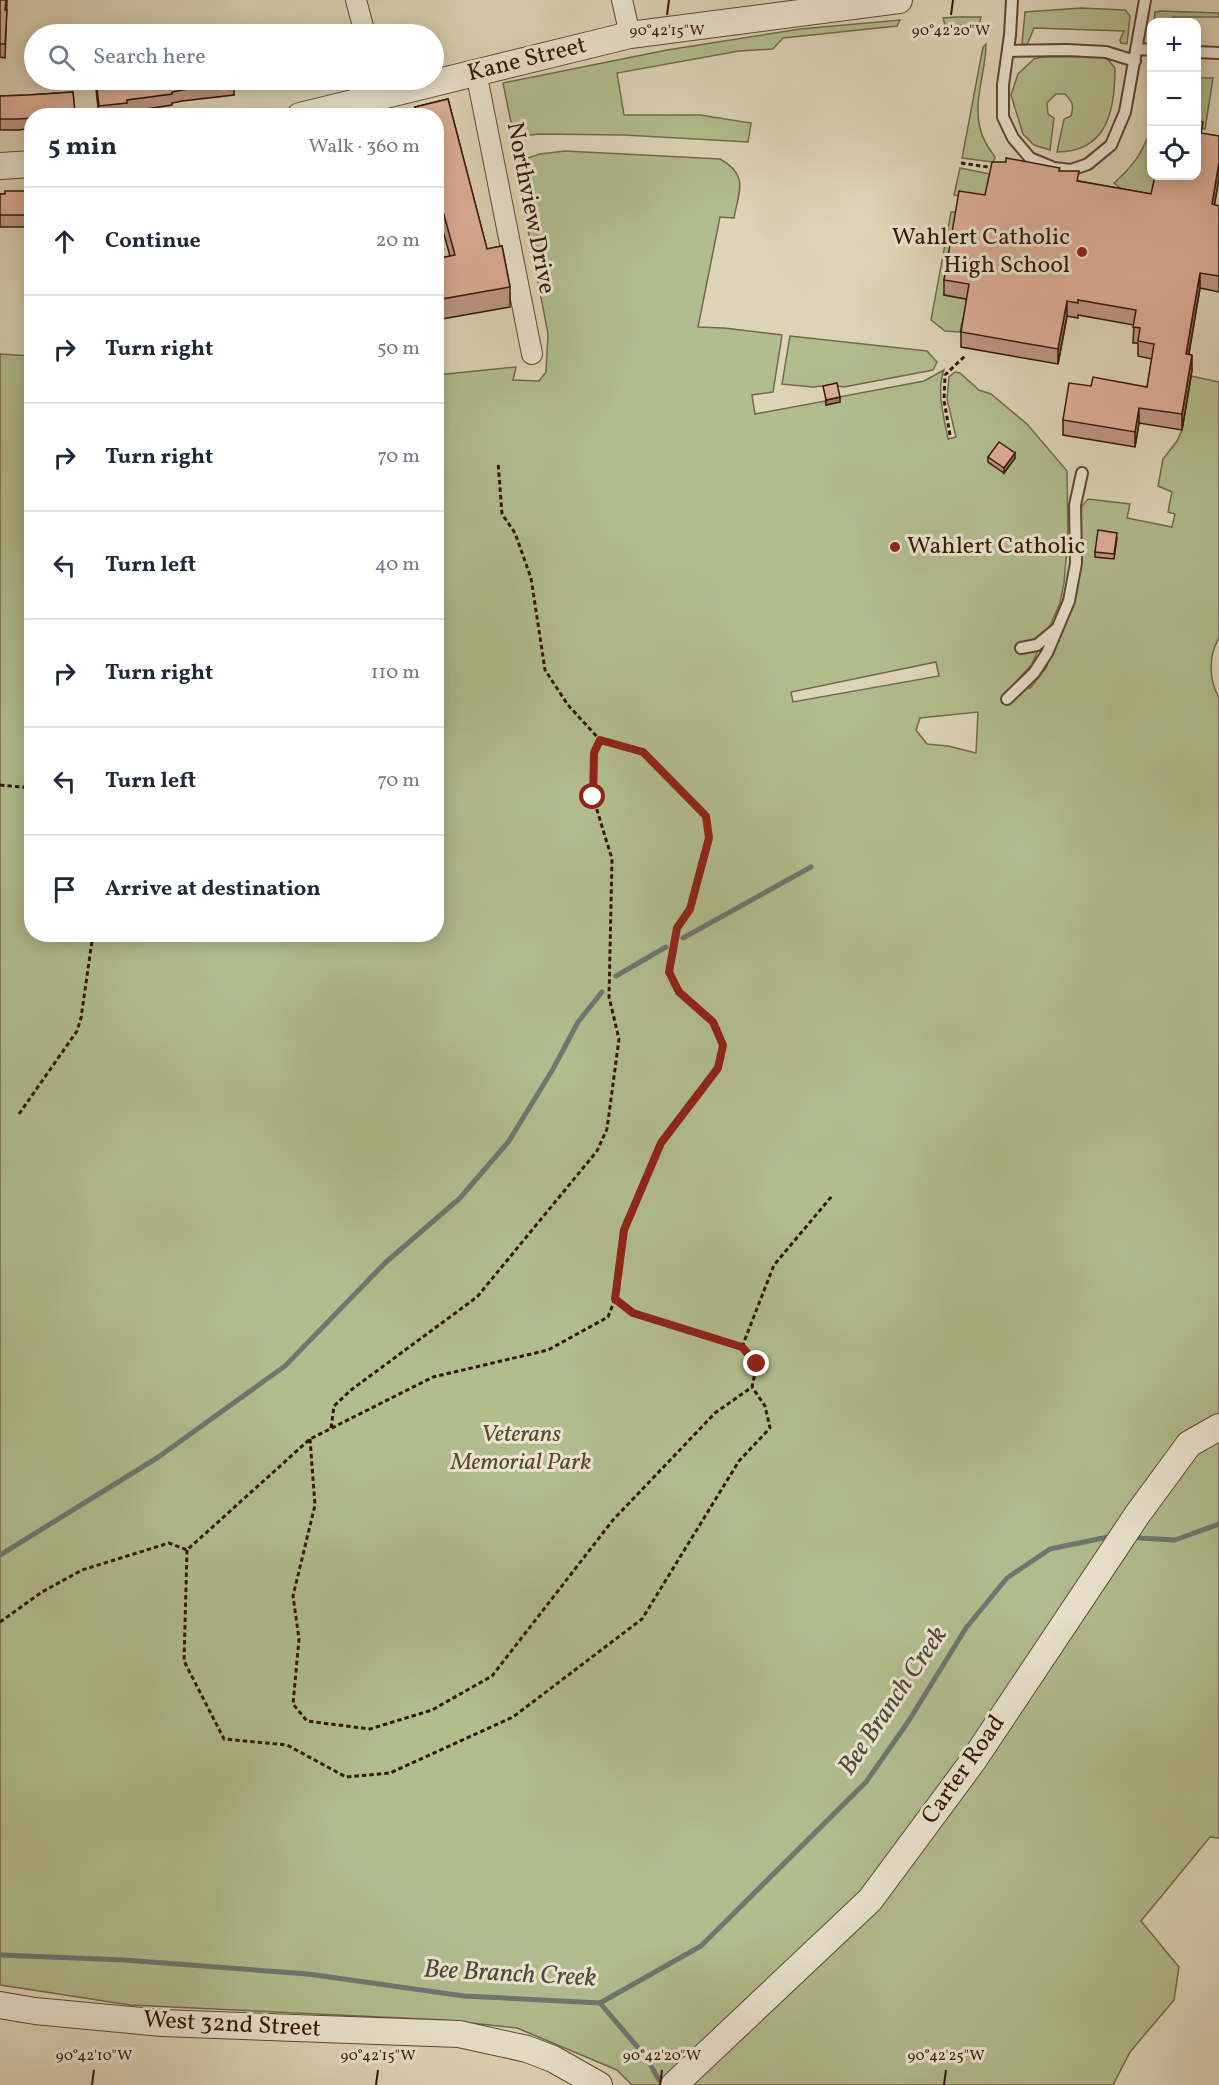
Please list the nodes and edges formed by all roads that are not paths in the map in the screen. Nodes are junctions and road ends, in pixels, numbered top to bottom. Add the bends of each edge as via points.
1 (356, 0) edge
2 (622, 0) edge
3 (899, 0) edge
4 (1012, 0) edge
5 (1145, 0) edge
6 (362, 24) edge
7 (630, 35) junction
8 (1138, 49) junction
9 (1147, 50) edge
10 (1008, 51) junction
11 (1201, 52) edge
12 (1219, 52) edge
13 (1135, 61) junction
14 (476, 72) junction
15 (444, 77) edge
16 (370, 90) edge
17 (322, 108) edge
18 (24, 164) edge
19 (0, 166) edge
20 (532, 354) dead end
21 (1082, 473) dead end
22 (1055, 630) junction
23 (1021, 648) dead end
24 (1007, 699) dead end
25 (1219, 1427) edge
26 (0, 2005) edge
27 (599, 2085) edge
28 (674, 2085) edge

1 - 6 street
2 - 7 street
3 - 7 street, Kane Street
4 - 10 lane
5 - 8 lane
7 - 14 street, Kane Street
8 - 9 lane
8 - 13 lane
10 - 13 lane via 1106,52
10 - 13 lane via 1003,117 1012,138 1030,158 1071,170 1088,164 1111,145 1125,111
11 - 12 lane
14 - 15 street, Kane Street
14 - 20 street, Northview Drive
16 - 17 street, Kane Street
18 - 19 street
21 - 22 lane via 1076,505 1076,563 1069,601
22 - 23 lane via 1037,645
22 - 24 lane via 1034,673
25 - 28 street, Carter Road via 1189,1444 973,1761 870,1900
26 - 27 street, West 32nd Street via 162,2023 459,2034 527,2049

